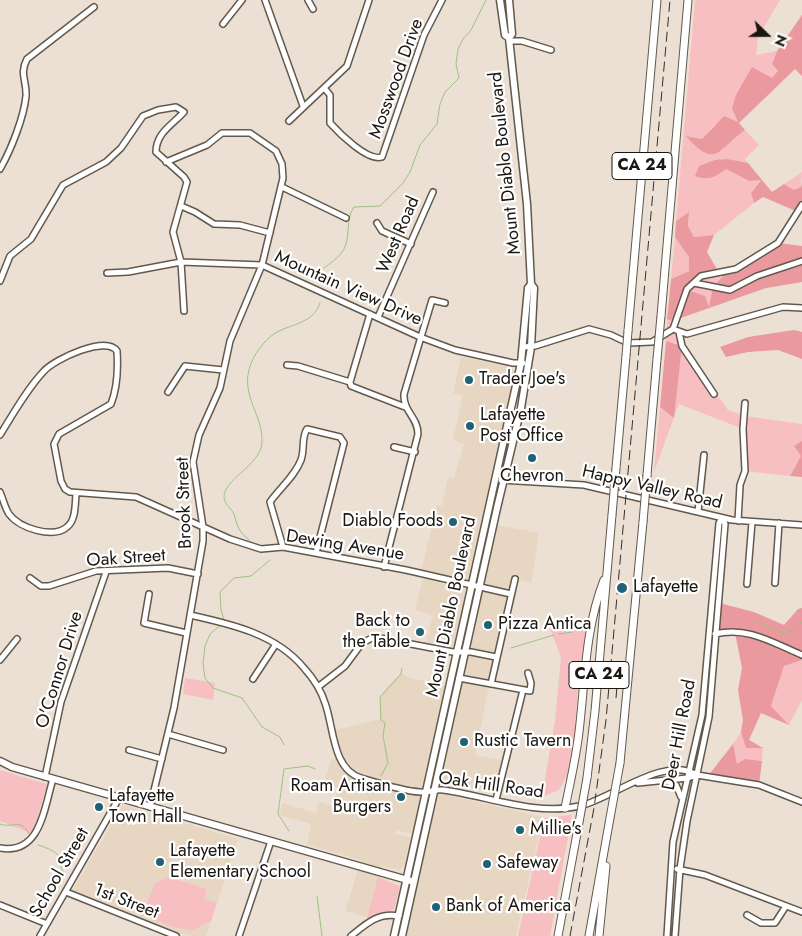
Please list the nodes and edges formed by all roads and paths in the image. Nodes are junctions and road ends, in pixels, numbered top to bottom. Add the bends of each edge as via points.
1 (242, 0) edge
2 (265, 0) edge
3 (308, 0) edge
4 (369, 0) edge
5 (442, 0) edge
6 (500, 0) edge
7 (508, 0) edge
8 (657, 0) edge
9 (688, 0) edge
10 (94, 7) dead end
11 (313, 9) dead end
12 (222, 24) dead end
13 (509, 40) junction
14 (551, 50) dead end
15 (325, 89) junction
16 (303, 106) junction
17 (289, 121) dead end
18 (166, 162) junction
19 (0, 169) edge
20 (282, 188) junction
21 (433, 192) dead end
22 (802, 205) edge
23 (181, 206) junction
24 (346, 218) dead end
25 (377, 223) dead end
26 (270, 233) junction
27 (411, 244) junction
28 (802, 261) edge
29 (181, 262) junction
30 (262, 265) junction
31 (107, 273) dead end
32 (0, 281) edge
33 (694, 283) junction
34 (445, 302) dead end
35 (802, 308) edge
36 (184, 311) dead end
37 (370, 314) junction
38 (378, 317) junction
39 (674, 329) junction
40 (679, 332) junction
41 (420, 337) junction
42 (527, 347) junction
43 (525, 363) junction
44 (287, 365) dead end
45 (223, 370) junction
46 (350, 382) junction
47 (168, 392) dead end
48 (714, 394) dead end
49 (745, 403) dead end
50 (405, 407) junction
51 (0, 435) edge
52 (394, 447) dead end
53 (415, 452) junction
54 (704, 455) dead end
55 (496, 480) junction
56 (504, 481) junction
57 (0, 492) edge
58 (76, 494) junction
59 (698, 512) junction
60 (722, 518) junction
61 (738, 521) junction
62 (752, 522) junction
63 (779, 524) junction
64 (802, 525) edge
65 (203, 527) junction
66 (214, 532) junction
67 (204, 541) junction
68 (283, 547) junction
69 (316, 553) junction
70 (384, 567) junction
71 (607, 571) junction
72 (106, 572) junction
73 (198, 574) junction
74 (30, 578) dead end
75 (515, 579) dead end
76 (774, 583) dead end
77 (747, 584) dead end
78 (476, 587) junction
79 (149, 594) dead end
80 (511, 594) junction
81 (190, 615) junction
82 (186, 633) junction
83 (716, 633) junction
84 (710, 636) junction
85 (17, 640) dead end
86 (276, 644) junction
87 (462, 652) junction
88 (802, 655) edge
89 (496, 657) junction
90 (0, 660) edge
91 (528, 673) dead end
92 (459, 678) junction
93 (254, 679) dead end
94 (491, 684) junction
95 (318, 688) junction
96 (523, 690) junction
97 (168, 734) junction
98 (129, 750) dead end
99 (223, 750) dead end
100 (162, 760) junction
101 (1, 762) edge
102 (689, 770) junction
103 (697, 774) junction
104 (46, 777) junction
105 (687, 778) junction
106 (53, 779) junction
107 (656, 780) junction
108 (635, 783) junction
109 (435, 790) junction
110 (427, 791) junction
111 (119, 798) junction
112 (682, 798) junction
113 (496, 800) junction
114 (802, 802) edge
115 (150, 807) junction
116 (565, 808) junction
117 (610, 818) junction
118 (271, 842) junction
119 (0, 848) edge
120 (672, 868) junction
121 (680, 869) junction
122 (407, 880) junction
123 (415, 882) junction
124 (66, 892) junction
125 (0, 905) edge
126 (786, 906) junction
127 (802, 912) edge
128 (747, 915) dead end
129 (399, 916) junction
130 (47, 924) junction
131 (41, 936) edge
132 (176, 936) edge
133 (239, 936) edge
134 (351, 936) edge
135 (394, 936) edge
136 (402, 936) edge
137 (558, 936) edge
138 (589, 936) edge
139 (598, 936) edge
140 (667, 936) edge
141 (675, 936) edge

1 - 12 street
2 - 16 street
3 - 11 street
4 - 15 street via 351,58 342,73
5 - 15 street, Mosswood Drive via 421,42 382,156 374,157 364,152 330,123 330,95
6 - 13 main road, Mount Diablo Boulevard via 505,35
7 - 13 main road, Mount Diablo Boulevard via 512,34
8 - 71 highway, CA 24, bridge
9 - 117 highway, CA 24, bridge via 636,607 620,763
10 - 19 street via 28,59 22,68 26,94 24,107
13 - 14 street
13 - 42 main road, Mount Diablo Boulevard via 527,204 531,284 528,288
15 - 16 street
16 - 17 street
18 - 20 street, Brook Street via 207,145 222,133 250,133 276,151 283,169
18 - 23 street via 187,182
18 - 32 street via 156,152 156,143 162,132 184,112 181,108 158,110 143,116 121,148 106,162 63,185 31,238 10,256
20 - 24 street
20 - 26 street, Brook Street
21 - 27 street, West Road
22 - 33 street via 778,243 736,269 701,276
23 - 26 street via 214,224 240,225
23 - 29 street via 173,232
25 - 27 street via 382,231
26 - 30 street, Brook Street
27 - 38 street, West Road
28 - 33 street via 757,276 730,290
29 - 30 street, Mountain View Drive
29 - 31 street, Mountain View Drive
29 - 36 street
30 - 37 street, Mountain View Drive
30 - 45 street, Brook Street via 230,341
33 - 39 street via 687,289
34 - 41 street via 432,300
35 - 40 street via 784,307 687,334
37 - 38 street, Mountain View Drive
37 - 46 street
38 - 41 street, Mountain View Drive
39 - 40 street
39 - 42 street via 647,343 628,343 589,329
40 - 48 street via 682,346
41 - 43 street, Mountain View Drive via 460,352
41 - 50 street via 404,394
42 - 43 main road, Mount Diablo Boulevard
43 - 55 main road, Mount Diablo Boulevard
43 - 56 main road, Mount Diablo Boulevard via 519,420
44 - 46 street
45 - 47 street via 185,366
45 - 65 street, Brook Street via 216,398 199,435 193,462
46 - 50 street via 354,389
49 - 61 street via 745,471 740,485
50 - 53 street via 418,425
51 - 58 street via 45,369 102,344 114,346 118,360 111,404 58,434 54,444 61,481 65,489
52 - 53 street
53 - 70 street
54 - 59 street
55 - 56 street, Happy Valley Road
55 - 78 main road, Mount Diablo Boulevard via 477,565
56 - 59 street, Happy Valley Road via 584,485
56 - 78 main road, Mount Diablo Boulevard
57 - 58 street via 10,515 24,526 52,532 67,528 72,520
58 - 65 street, Dewing Avenue via 136,497
59 - 60 street, Happy Valley Road
60 - 61 street, Happy Valley Road
60 - 83 street, Deer Hill Road via 725,524
60 - 84 street, Deer Hill Road
61 - 62 street, Happy Valley Road
62 - 63 street, Happy Valley Road
62 - 77 street
63 - 64 street, Happy Valley Road
63 - 76 street
65 - 66 street, Dewing Avenue
65 - 67 street, Brook Street
66 - 67 street
66 - 68 street, Dewing Avenue via 261,549
67 - 73 street, Brook Street
68 - 69 street, Dewing Avenue
68 - 69 street via 270,502 295,472 301,460 307,429 340,437 344,443
69 - 70 street, Dewing Avenue
70 - 78 street, Dewing Avenue via 415,571
71 - 116 highway via 599,592 588,650 577,746
71 - 137 highway, CA 24, bridge via 596,711
72 - 73 street, Oak Street via 168,568
72 - 74 street, Oak Street via 90,572 49,586 41,586
72 - 104 street, O'Connor Drive via 61,702
73 - 81 street, Brook Street
75 - 80 street
78 - 80 street, Dewing Avenue
78 - 87 main road, Mount Diablo Boulevard
78 - 87 main road, Mount Diablo Boulevard via 474,612
79 - 82 street via 144,623
80 - 89 street
81 - 82 street, Brook Street
81 - 86 street, Oak Hill Road via 230,624
82 - 97 street, Brook Street
83 - 84 street
83 - 88 street via 763,636
83 - 103 street, Deer Hill Road via 708,717
84 - 102 street, Deer Hill Road via 702,715
85 - 90 street
86 - 93 street
86 - 95 street, Oak Hill Road via 303,666
87 - 89 street
87 - 92 main road, Mount Diablo Boulevard
87 - 95 street via 374,637 362,643 345,666
87 - 110 main road, Mount Diablo Boulevard
89 - 94 street
91 - 96 street via 532,683 530,691
92 - 94 street
92 - 109 main road, Mount Diablo Boulevard
94 - 96 street
95 - 110 street, Oak Hill Road via 338,753 349,771 361,778
96 - 113 street
97 - 99 street
97 - 100 street, Brook Street
98 - 100 street
100 - 115 street, Brook Street
101 - 104 main road
102 - 103 street
102 - 105 street, Deer Hill Road
102 - 108 street, Oak Hill Road via 661,772
103 - 105 street, Oak Hill Road
103 - 114 street via 759,785
103 - 121 street, Deer Hill Road
104 - 106 main road
105 - 107 street, Oak Hill Road
105 - 112 street, Deer Hill Road
106 - 111 main road
106 - 119 street via 34,838 23,847
107 - 108 street, Oak Hill Road
107 - 112 street via 672,782 680,790
108 - 116 street, Oak Hill Road via 588,804
109 - 110 street, Oak Hill Road
109 - 113 street, Oak Hill Road
109 - 123 main road, Mount Diablo Boulevard
110 - 122 main road, Mount Diablo Boulevard
111 - 115 main road
111 - 124 street, School Street
112 - 120 street, Deer Hill Road via 673,842
113 - 116 street, Oak Hill Road via 537,808
115 - 118 main road
117 - 138 highway, CA 24
117 - 139 highway
118 - 122 main road
118 - 133 street
120 - 121 street
120 - 140 street, Deer Hill Road
121 - 126 street via 705,875
121 - 141 street, Deer Hill Road
122 - 123 main road
122 - 129 main road, Mount Diablo Boulevard
123 - 136 main road, Mount Diablo Boulevard
124 - 130 street, School Street
124 - 132 street, 1st Street
125 - 130 street
126 - 127 street
126 - 128 street via 775,923 761,923
129 - 134 street via 385,914
129 - 135 main road, Mount Diablo Boulevard
130 - 131 street, School Street

